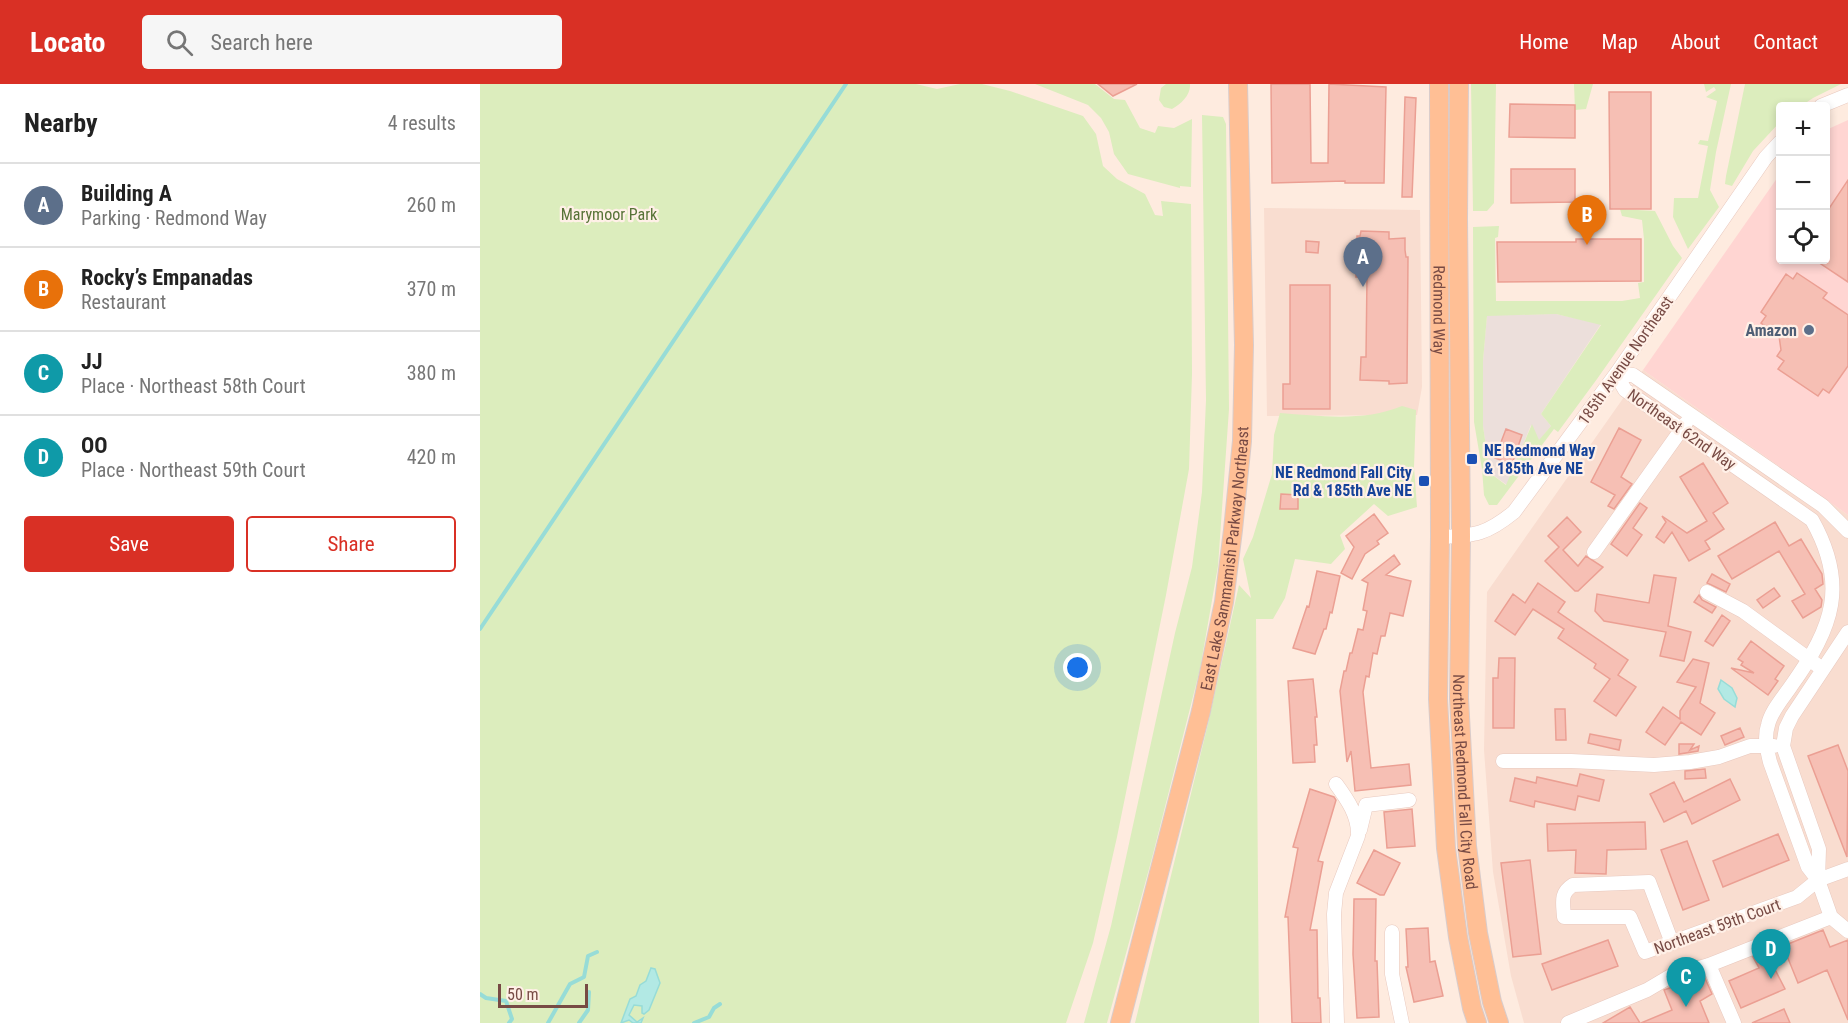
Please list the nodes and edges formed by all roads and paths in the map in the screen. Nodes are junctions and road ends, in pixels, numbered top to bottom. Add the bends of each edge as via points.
1 (1238, 84) edge
2 (1439, 84) edge
3 (1459, 84) edge
4 (1848, 95) edge
5 (1830, 102) edge
6 (1776, 146) edge
7 (1616, 374) junction
8 (1691, 417) junction
9 (1682, 429) junction
10 (1848, 531) edge
11 (1461, 536) junction
12 (1440, 537) junction
13 (1594, 552) dead end
14 (1844, 562) dead end
15 (1707, 592) dead end
16 (1844, 605) dead end
17 (1848, 632) edge
18 (1810, 660) junction
19 (1824, 669) junction
20 (1783, 746) junction
21 (1766, 747) junction
22 (1503, 761) dead end
23 (1336, 784) dead end
24 (1409, 800) dead end
25 (1358, 836) junction
26 (1848, 869) edge
27 (1818, 880) junction
28 (1831, 917) junction
29 (1848, 931) edge
30 (1392, 932) dead end
31 (1672, 943) junction
32 (1709, 965) junction
33 (1119, 1023) edge
34 (1337, 1023) edge
35 (1402, 1023) edge
36 (1477, 1023) edge
37 (1499, 1023) edge
38 (1568, 1023) edge
39 (1734, 1023) edge

1 - 33 main road, East Lake Sammamish Parkway Northeast via 1244,345 1242,441 1224,602 1201,711
2 - 12 main road, Redmond Way
3 - 11 main road, Redmond Way
4 - 5 street
6 - 7 street, 185th Avenue Northeast
7 - 8 street, Northeast 62nd Way via 1633,375
7 - 9 street, Northeast 62nd Way via 1625,390
7 - 11 street, 185th Avenue Northeast via 1514,512 1497,526
8 - 9 street
8 - 10 street, Northeast 62nd Way via 1823,506
9 - 13 street
9 - 14 street, Northeast 62nd Way via 1812,520 1825,532
11 - 12 street, 185th Avenue Northeast
11 - 37 main road, Northeast Redmond Fall City Road via 1459,698 1467,846 1478,933
12 - 36 main road, Northeast Redmond Fall City Road via 1438,699 1446,848 1458,937
15 - 18 street via 1743,611
16 - 18 street
17 - 19 street
18 - 19 street
18 - 21 street via 1772,714
19 - 20 street via 1788,723
20 - 21 street
20 - 27 street via 1819,849
21 - 22 street via 1750,746 1719,757 1654,765
21 - 27 street via 1808,867
23 - 25 street via 1349,802
24 - 25 street via 1366,805
25 - 34 street via 1336,893
26 - 27 street, Northeast 59th Court
27 - 28 street
27 - 31 street, Northeast 59th Court via 1797,897
28 - 29 street
28 - 32 street, Northeast 59th Court
30 - 35 street via 1392,974
31 - 31 street, Northeast 59th Court via 1645,952 1630,917 1564,917 1563,894 1574,885 1649,882
32 - 38 street, Northeast 59th Court via 1669,977
32 - 39 street

